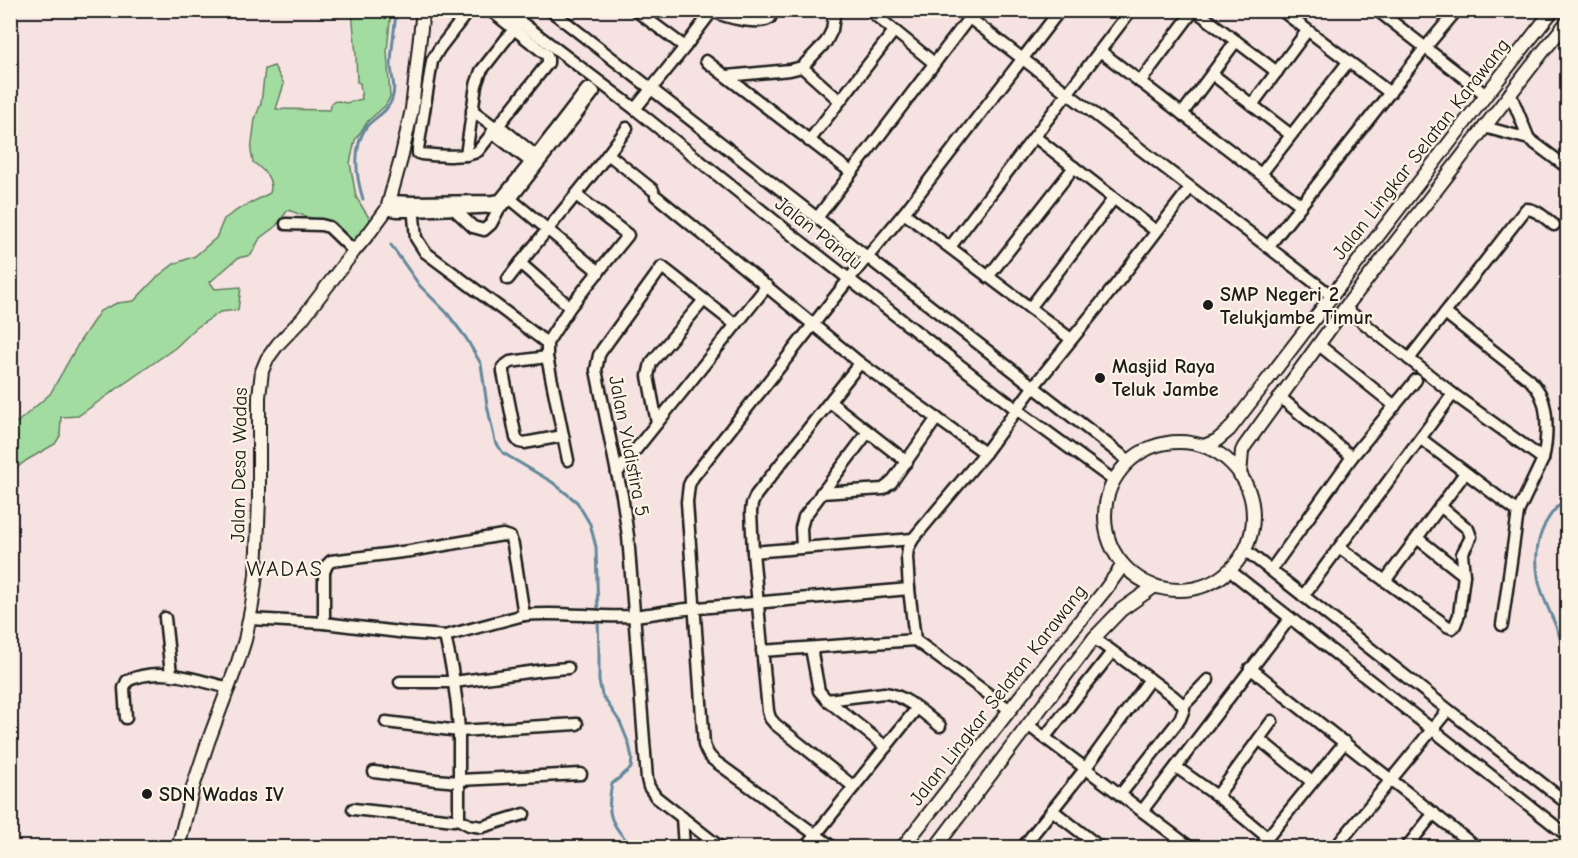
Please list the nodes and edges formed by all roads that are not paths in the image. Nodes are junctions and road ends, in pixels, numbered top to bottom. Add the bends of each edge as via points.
1 (423, 10) edge
2 (469, 10) edge
3 (490, 10) edge
4 (505, 10) edge
5 (550, 10) edge
6 (635, 10) edge
7 (772, 10) edge
8 (835, 10) edge
9 (869, 10) edge
10 (959, 10) edge
11 (1060, 10) edge
12 (1131, 10) edge
13 (1194, 10) edge
14 (1281, 10) edge
15 (1377, 10) edge
16 (1457, 10) edge
17 (1553, 10) edge
18 (711, 11) edge
19 (726, 14) edge
20 (972, 14) edge
21 (1568, 21) edge
22 (514, 28) junction
23 (894, 31) junction
24 (1307, 31) junction
25 (1236, 41) junction
26 (685, 47) junction
27 (1425, 48) junction
28 (1100, 51) junction
29 (1023, 60) junction
30 (706, 61) dead end
31 (1348, 62) junction
32 (934, 63) junction
33 (802, 67) junction
34 (1277, 72) junction
35 (1212, 74) junction
36 (727, 76) junction
37 (1140, 82) junction
38 (652, 89) junction
39 (1390, 93) junction
40 (1510, 93) junction
41 (1067, 94) junction
42 (1486, 95) junction
43 (584, 99) dead end
44 (840, 101) junction
45 (1252, 105) junction
46 (472, 110) junction
47 (635, 110) junction
48 (1182, 114) junction
49 (1484, 127) junction
50 (495, 128) junction
51 (627, 128) dead end
52 (1291, 135) junction
53 (1035, 137) junction
54 (1529, 140) junction
55 (809, 141) junction
56 (608, 154) junction
57 (466, 155) junction
58 (536, 161) junction
59 (1074, 167) junction
60 (1568, 168) edge
61 (851, 172) junction
62 (1261, 174) junction
63 (1190, 188) junction
64 (576, 195) junction
65 (1114, 198) junction
66 (503, 200) junction
67 (388, 205) junction
68 (1301, 205) junction
69 (458, 206) junction
70 (413, 207) junction
71 (904, 213) junction
72 (817, 218) junction
73 (286, 224) dead end
74 (1554, 225) dead end
75 (547, 230) junction
76 (1156, 231) junction
77 (950, 248) junction
78 (1268, 248) junction
79 (354, 251) junction
80 (867, 257) junction
81 (520, 263) junction
82 (599, 272) junction
83 (988, 277) junction
84 (508, 279) dead end
85 (849, 279) junction
86 (767, 286) junction
87 (1332, 296) junction
88 (704, 300) junction
89 (570, 307) junction
90 (1030, 308) junction
91 (1345, 308) junction
92 (1445, 313) junction
93 (736, 325) junction
94 (813, 325) junction
95 (1071, 339) junction
96 (547, 343) junction
97 (1319, 345) junction
98 (547, 357) junction
99 (1409, 359) junction
100 (860, 363) junction
101 (1416, 380) dead end
102 (1034, 386) junction
103 (1453, 394) junction
104 (1281, 398) junction
105 (830, 402) junction
106 (1395, 406) junction
107 (1016, 409) junction
108 (937, 418) junction
109 (657, 423) junction
110 (868, 432) junction
111 (563, 436) junction
112 (1420, 439) junction
113 (1204, 446) junction
114 (985, 453) junction
115 (1352, 458) junction
116 (1543, 459) junction
117 (568, 460) dead end
118 (1129, 461) junction
119 (907, 462) junction
120 (617, 473) junction
121 (1465, 473) junction
122 (1240, 475) junction
123 (1113, 480) junction
124 (821, 493) junction
125 (1440, 506) junction
126 (1518, 512) junction
127 (1417, 538) junction
128 (913, 539) junction
129 (802, 548) junction
130 (1340, 548) junction
131 (1245, 550) junction
132 (753, 552) junction
133 (1123, 565) junction
134 (1229, 570) junction
135 (1271, 570) junction
136 (1464, 575) junction
137 (1385, 581) junction
138 (1155, 586) junction
139 (909, 589) junction
140 (1303, 596) junction
141 (757, 602) junction
142 (694, 608) junction
143 (524, 615) junction
144 (635, 616) junction
145 (165, 618) dead end
146 (1290, 618) junction
147 (249, 619) junction
148 (324, 623) junction
149 (1502, 625) dead end
150 (445, 636) junction
151 (1094, 638) junction
152 (915, 640) junction
153 (811, 648) junction
154 (762, 651) junction
155 (1112, 651) junction
156 (568, 668) dead end
157 (1250, 668) junction
158 (171, 674) junction
159 (1150, 679) junction
160 (1208, 680) dead end
161 (400, 682) dead end
162 (454, 682) junction
163 (229, 688) junction
164 (827, 700) junction
165 (1183, 706) junction
166 (917, 708) junction
167 (1010, 710) junction
168 (1448, 710) junction
169 (126, 718) dead end
170 (1272, 721) dead end
171 (386, 722) dead end
172 (577, 724) dead end
173 (1028, 725) junction
174 (940, 726) dead end
175 (1433, 730) junction
176 (459, 731) junction
177 (1045, 737) junction
178 (1259, 739) junction
179 (1345, 742) junction
180 (886, 747) junction
181 (1176, 767) junction
182 (1084, 769) junction
183 (374, 771) dead end
184 (580, 774) dead end
185 (1392, 779) junction
186 (459, 781) junction
187 (1312, 782) junction
188 (854, 787) junction
189 (1120, 795) junction
190 (1217, 796) junction
191 (1568, 804) edge
192 (353, 809) dead end
193 (1052, 810) junction
194 (1142, 811) junction
195 (1434, 813) junction
196 (524, 814) dead end
197 (682, 817) junction
198 (458, 819) junction
199 (816, 834) junction
200 (1568, 836) edge
201 (1267, 837) junction
202 (1086, 843) edge
203 (178, 848) edge
204 (684, 848) edge
205 (721, 848) edge
206 (805, 848) edge
207 (834, 848) edge
208 (902, 848) edge
209 (935, 848) edge
210 (1022, 848) edge
211 (1101, 848) edge
212 (1191, 848) edge
213 (1259, 848) edge
214 (1335, 848) edge
215 (1406, 848) edge
216 (1477, 848) edge

1 - 67 main road, Jalan Desa Wadas via 412,109
2 - 57 street via 432,61 418,149 421,154
3 - 22 street
4 - 47 street, Jalan Pandu
5 - 38 street, Jalan Pandu
6 - 26 street
7 - 19 street via 767,21
8 - 33 street via 826,42
9 - 23 street
10 - 20 street
11 - 29 street
12 - 28 street
13 - 25 street
13 - 37 street
14 - 24 street
15 - 27 street
16 - 27 street
17 - 42 main road, Jalan Lingkar Selatan Karawang
18 - 19 street
18 - 26 street
20 - 29 street
20 - 32 street
21 - 40 main road, Jalan Lingkar Selatan Karawang
22 - 46 street via 481,71
22 - 50 street via 547,55 548,61
23 - 32 street
23 - 44 street
24 - 31 street
24 - 34 street
25 - 34 street
25 - 35 street
26 - 38 street
27 - 39 street
27 - 42 street
28 - 37 street
28 - 41 street
29 - 41 street
29 - 71 street
30 - 36 street
31 - 39 street
31 - 52 street
32 - 61 street
33 - 36 street
33 - 44 street
34 - 45 street
35 - 45 street
35 - 48 street
36 - 55 street
37 - 48 street
38 - 47 street
38 - 72 street, Jalan Pandu
39 - 68 street
40 - 49 main road, Jalan Lingkar Selatan Karawang
40 - 54 street
41 - 53 street
41 - 63 street
42 - 87 main road, Jalan Lingkar Selatan Karawang
43 - 58 street
44 - 55 street
45 - 52 street
46 - 50 street
46 - 57 street
47 - 85 street, Jalan Pandu
48 - 62 street
49 - 54 street
49 - 91 main road, Jalan Lingkar Selatan Karawang
50 - 57 street via 478,151
50 - 58 street
51 - 56 street
52 - 62 street
53 - 59 street
53 - 77 street
54 - 60 street
55 - 61 street
56 - 64 street
56 - 86 street
58 - 66 street
59 - 65 street
59 - 83 street
61 - 72 street
62 - 68 street
63 - 76 street
63 - 78 street
64 - 75 street
64 - 82 street via 628,236
65 - 76 street
65 - 90 street
66 - 69 street
66 - 69 street via 484,230 473,227
66 - 75 street
67 - 70 street
67 - 79 main road, Jalan Desa Wadas
68 - 78 street
69 - 70 street
70 - 96 street via 416,238 426,252
71 - 77 street
71 - 80 street
72 - 80 street, Jalan Pandu
73 - 79 street via 329,227
74 - 92 street via 1526,209
75 - 81 street
75 - 82 street
76 - 95 street
77 - 83 street
78 - 87 street
79 - 147 main road, Jalan Desa Wadas via 278,344 262,371 256,575
80 - 85 street
80 - 102 street, Jalan Pandu
81 - 84 street
81 - 89 street
82 - 89 street
83 - 90 street
85 - 94 street
85 - 107 street, Jalan Pandu
86 - 93 street
86 - 94 street
87 - 113 main road, Jalan Lingkar Selatan Karawang via 1229,430
88 - 93 street
88 - 109 street via 648,370
88 - 120 street, Jalan Yudistira 5 via 662,267 602,350 596,370
89 - 96 street
90 - 95 street
91 - 97 main road, Jalan Lingkar Selatan Karawang
91 - 99 street
92 - 99 street
92 - 116 street via 1530,380 1540,393 1545,408
93 - 109 street
94 - 100 street
94 - 142 street via 689,485
95 - 102 street
96 - 98 street
97 - 104 main road, Jalan Lingkar Selatan Karawang
97 - 106 street
98 - 111 street
98 - 111 street via 510,362 503,367 516,438 524,443
99 - 103 street
100 - 105 street
100 - 108 street
101 - 106 street
102 - 107 street
102 - 118 street, Jalan Pandu
103 - 112 street
103 - 116 street
104 - 115 street
104 - 122 main road, Jalan Lingkar Selatan Karawang via 1244,447
105 - 110 street
105 - 132 street via 756,495 751,512
106 - 115 street
107 - 114 street
107 - 123 street, Jalan Pandu
108 - 114 street
108 - 119 street
109 - 120 street
110 - 119 street
110 - 124 street
111 - 117 street
112 - 121 street
112 - 130 street
113 - 118 main road via 1178,442 1152,447
113 - 122 main road via 1223,456
114 - 128 street
115 - 135 street
116 - 126 street
118 - 123 main road
119 - 124 street via 883,489
120 - 144 street, Jalan Yudistira 5 via 627,526
121 - 125 street
121 - 126 street
122 - 131 main road via 1253,510
123 - 133 main road via 1104,524 1110,546
124 - 129 street via 804,517
125 - 127 street
125 - 136 street via 1470,531 1462,554
126 - 149 street
127 - 136 street
127 - 137 street
128 - 129 street
128 - 139 street via 907,556
129 - 132 street
130 - 137 street
130 - 140 street
131 - 134 main road
131 - 135 street
132 - 141 street
133 - 138 main road
133 - 167 main road, Jalan Lingkar Selatan Karawang
134 - 138 main road via 1212,582 1191,589
134 - 146 street
135 - 140 street
136 - 137 street via 1458,620 1450,628
138 - 151 main road, Jalan Lingkar Selatan Karawang via 1121,610
139 - 141 street
139 - 152 street
140 - 168 street
141 - 142 street
141 - 154 street
142 - 144 street
142 - 199 street via 707,753
143 - 144 street
143 - 148 street via 513,545 510,537 502,535 331,561 324,572
143 - 150 street
144 - 197 street, Jalan Yudistira 5 via 647,779 656,797
145 - 158 street
146 - 157 street
146 - 175 street
147 - 148 street
147 - 163 main road, Jalan Desa Wadas
148 - 150 street
150 - 162 street
151 - 155 street
151 - 173 main road, Jalan Lingkar Selatan Karawang
152 - 153 street
152 - 167 street
153 - 154 street
153 - 164 street via 819,691
154 - 188 street via 770,718
155 - 159 street
155 - 177 street
156 - 162 street
157 - 179 street
157 - 181 street
158 - 163 street
158 - 169 street via 127,681
159 - 165 street
159 - 182 street
160 - 165 street
161 - 162 street
162 - 176 street
163 - 203 main road, Jalan Desa Wadas via 193,787
164 - 166 street via 885,693
164 - 180 street
165 - 189 street via 1180,719
166 - 174 street
166 - 180 street
167 - 208 main road, Jalan Lingkar Selatan Karawang
168 - 175 street
168 - 191 street
170 - 178 street
171 - 176 street
172 - 176 street
173 - 177 street
173 - 209 main road, Jalan Lingkar Selatan Karawang
175 - 185 street
175 - 200 street
176 - 186 street
177 - 182 street
178 - 187 street
178 - 190 street
179 - 185 street
179 - 187 street
180 - 188 street
181 - 190 street
181 - 194 street
182 - 189 street
182 - 193 street
183 - 186 street
184 - 186 street
185 - 195 street
185 - 214 street
186 - 198 street
187 - 201 street
188 - 199 street
189 - 194 street
190 - 201 street
192 - 198 street
193 - 202 street
193 - 210 street
194 - 212 street
195 - 215 street
195 - 216 street
196 - 198 street via 482,827
197 - 204 street
197 - 205 street, Jalan Yudistira 5
199 - 206 street
199 - 207 street
201 - 213 street
202 - 211 street

